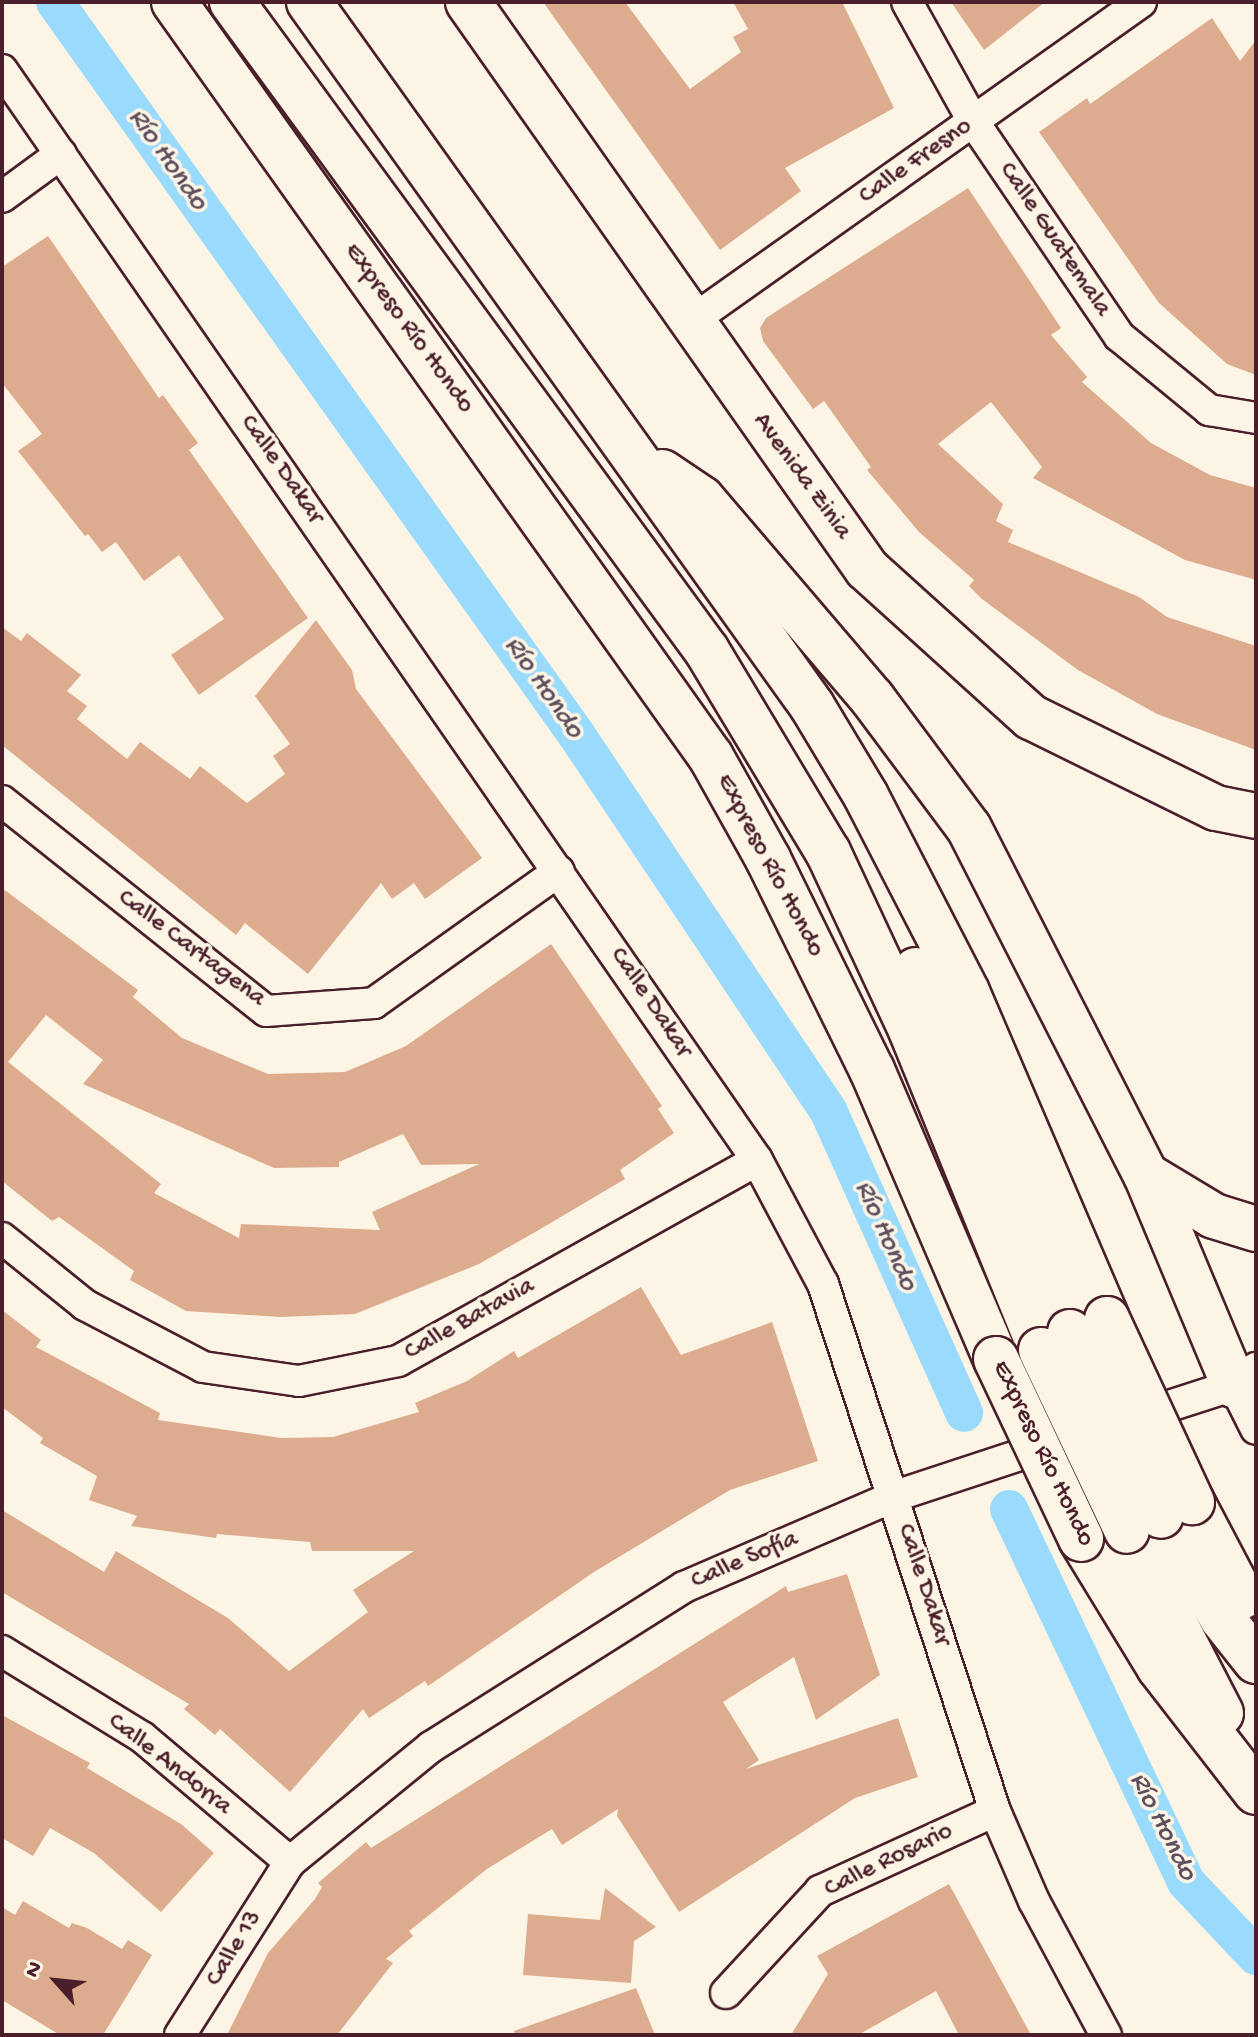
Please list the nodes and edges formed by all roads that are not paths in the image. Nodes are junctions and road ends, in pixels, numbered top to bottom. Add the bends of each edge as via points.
1 (174, 2) edge
2 (232, 2) edge
3 (265, 2) edge
4 (309, 2) edge
5 (468, 2) edge
6 (907, 2) edge
7 (1141, 2) edge
8 (2, 70) edge
9 (973, 121) junction
10 (61, 154) junction
11 (2, 197) edge
12 (690, 322) junction
13 (1256, 418) edge
14 (631, 451) junction
15 (2, 801) edge
16 (1256, 816) edge
17 (559, 871) junction
18 (757, 1160) junction
19 (1146, 1175) junction
20 (1256, 1229) edge
21 (2, 1238) edge
22 (1073, 1334) junction
23 (1245, 1376) edge
24 (1256, 1429) edge
25 (895, 1496) junction
26 (1160, 1516) junction
27 (1256, 1624) edge
28 (2, 1651) edge
29 (1256, 1661) edge
30 (1256, 1771) edge
31 (1256, 1792) edge
32 (995, 1811) junction
33 (290, 1862) junction
34 (726, 1993) dead end
35 (180, 2035) edge
36 (1106, 2035) edge

1 - 31 main road, Expreso Río Hondo, bridge via 711,757 866,1057 996,1359 1081,1539 1159,1667
2 - 22 main road via 707,651 828,852 911,1030
3 - 22 main road via 743,651 831,800 927,992
4 - 14 main road
5 - 12 main road, Avenida Zinia
6 - 9 street, Calle Guatemala
7 - 9 street, Calle Fresno
8 - 10 street, Calle Dakar
9 - 12 street, Calle Fresno
9 - 13 street, Calle Guatemala via 1119,336 1209,410
10 - 11 street
10 - 17 street, Calle Dakar
12 - 16 main road, Avenida Zinia via 867,569 1031,717 1216,808
14 - 19 main road via 702,499 931,773 984,855
14 - 22 main road via 812,706 866,796 967,992
15 - 17 street, Calle Cartagena via 266,1011 374,1003
17 - 18 street, Calle Dakar
18 - 21 street, Calle Batavia via 398,1361 299,1381 203,1367 85,1305
18 - 25 street, Calle Dakar via 823,1284
19 - 20 main road via 1214,1216
19 - 23 main road
22 - 26 main road, bridge
22 - 26 main road, bridge
23 - 24 street
23 - 25 street, Calle Sofía
25 - 32 street, Calle Dakar
25 - 33 street, Calle Sofía via 684,1587 431,1747
26 - 27 main road
26 - 29 main road via 1222,1618
26 - 30 main road via 1209,1694
28 - 33 street, Calle Andorra via 142,1737
32 - 34 street, Calle Rosario via 820,1891
32 - 36 street, Calle Dakar via 1034,1901
33 - 35 street, Calle 13

